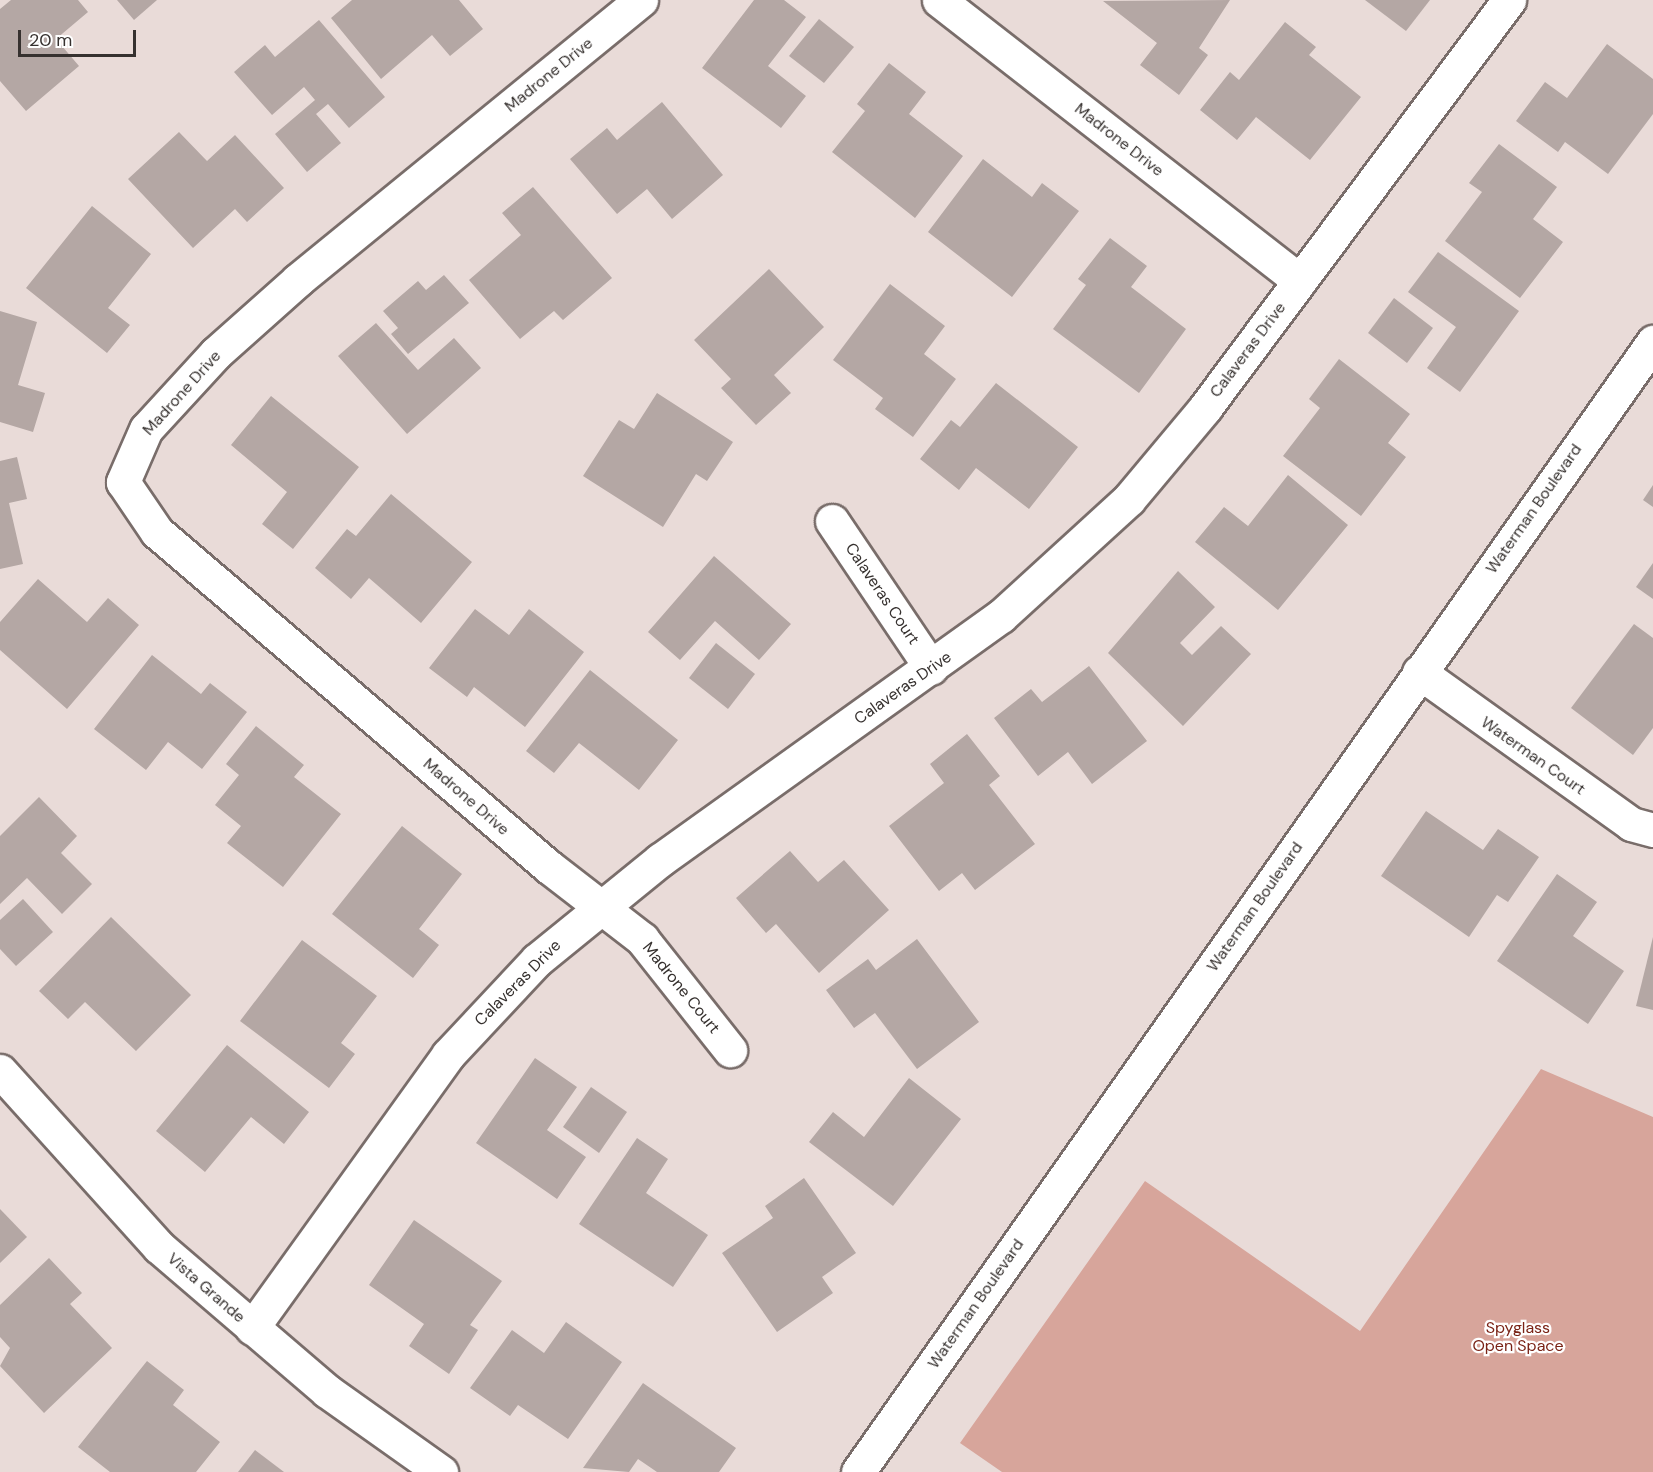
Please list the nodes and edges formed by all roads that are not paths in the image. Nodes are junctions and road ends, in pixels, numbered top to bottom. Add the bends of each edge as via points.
1 (641, 0) edge
2 (939, 0) edge
3 (1509, 0) edge
4 (1300, 281) junction
5 (1653, 342) edge
6 (832, 521) dead end
7 (931, 668) junction
8 (1419, 672) junction
9 (1653, 830) edge
10 (600, 906) junction
11 (730, 1050) dead end
12 (0, 1071) edge
13 (252, 1328) junction
14 (441, 1472) edge
15 (858, 1472) edge

1 - 10 street, Madrone Drive via 298,280 216,353 146,429 123,482 157,532
2 - 4 street, Madrone Drive
3 - 4 street, Calaveras Drive
4 - 7 street, Calaveras Drive via 1129,499 1001,616
5 - 8 street, Waterman Boulevard
6 - 7 street, Calaveras Court
7 - 10 street, Calaveras Drive
8 - 9 street, Waterman Court via 1631,824
8 - 15 street, Waterman Boulevard
10 - 11 street, Madrone Court via 642,939
10 - 13 street, Calaveras Drive via 537,960 448,1055
12 - 13 street, Vista Grande via 159,1247
13 - 14 street, Vista Grande via 327,1391

